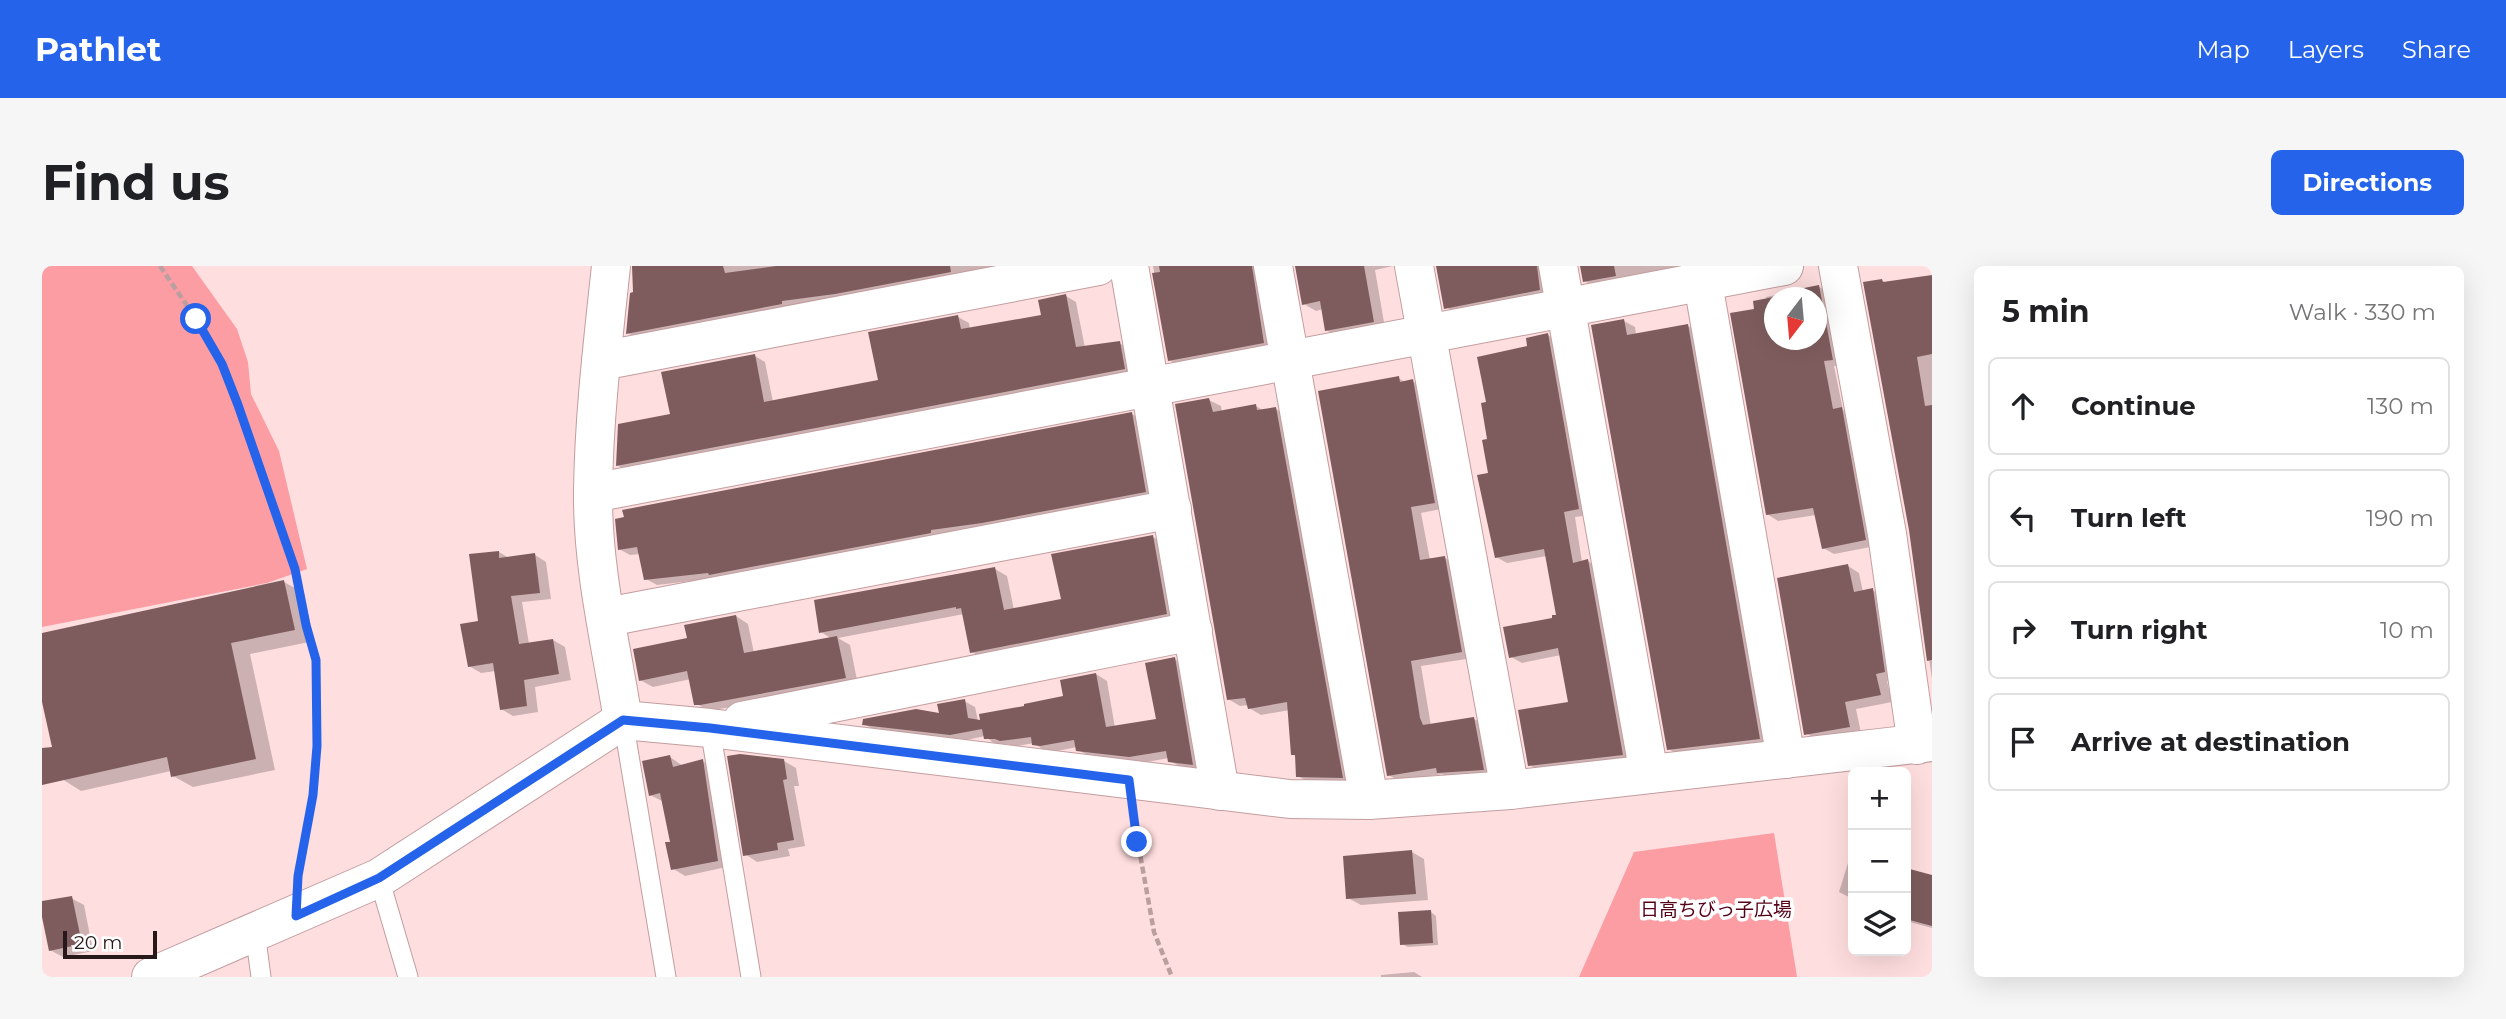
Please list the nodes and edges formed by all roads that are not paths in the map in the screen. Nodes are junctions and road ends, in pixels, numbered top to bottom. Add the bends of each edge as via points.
1 (611, 266) edge
2 (1098, 266) edge
3 (1129, 266) edge
4 (1273, 266) edge
5 (1415, 266) edge
6 (1558, 266) edge
7 (1784, 266) edge
8 (1838, 266) edge
9 (1701, 274) edge
10 (1566, 308) junction
11 (1426, 335) junction
12 (601, 361) junction
13 (1289, 361) junction
14 (1150, 388) junction
15 (593, 492) junction
16 (1172, 509) junction
17 (607, 617) junction
18 (1193, 631) junction
19 (623, 720) junction
20 (710, 728) junction
21 (1925, 744) edge
22 (1786, 759) junction
23 (1649, 774) junction
24 (1510, 790) junction
25 (1220, 791) junction
26 (1368, 800) junction
27 (379, 878) junction
28 (255, 932) junction
29 (151, 977) edge
30 (261, 977) edge
31 (408, 977) edge
32 (667, 977) edge
33 (751, 977) edge

1 - 12 street
2 - 12 street
3 - 14 street
4 - 13 street
5 - 11 street
6 - 10 street
7 - 9 street
8 - 21 street
9 - 10 street
9 - 22 street
10 - 11 street
10 - 23 street
11 - 13 street
11 - 24 street
12 - 15 street
13 - 14 street
13 - 26 street
14 - 15 street
14 - 16 street
15 - 17 street via 600,589
16 - 17 street
16 - 18 street
17 - 19 street
18 - 20 street
18 - 25 street
19 - 20 street
19 - 27 street
19 - 32 lane
20 - 25 street
20 - 33 lane
21 - 22 street
22 - 23 street
23 - 24 street
24 - 26 street
25 - 26 street via 1290,799
27 - 28 street
27 - 31 lane
28 - 29 street
28 - 30 lane

